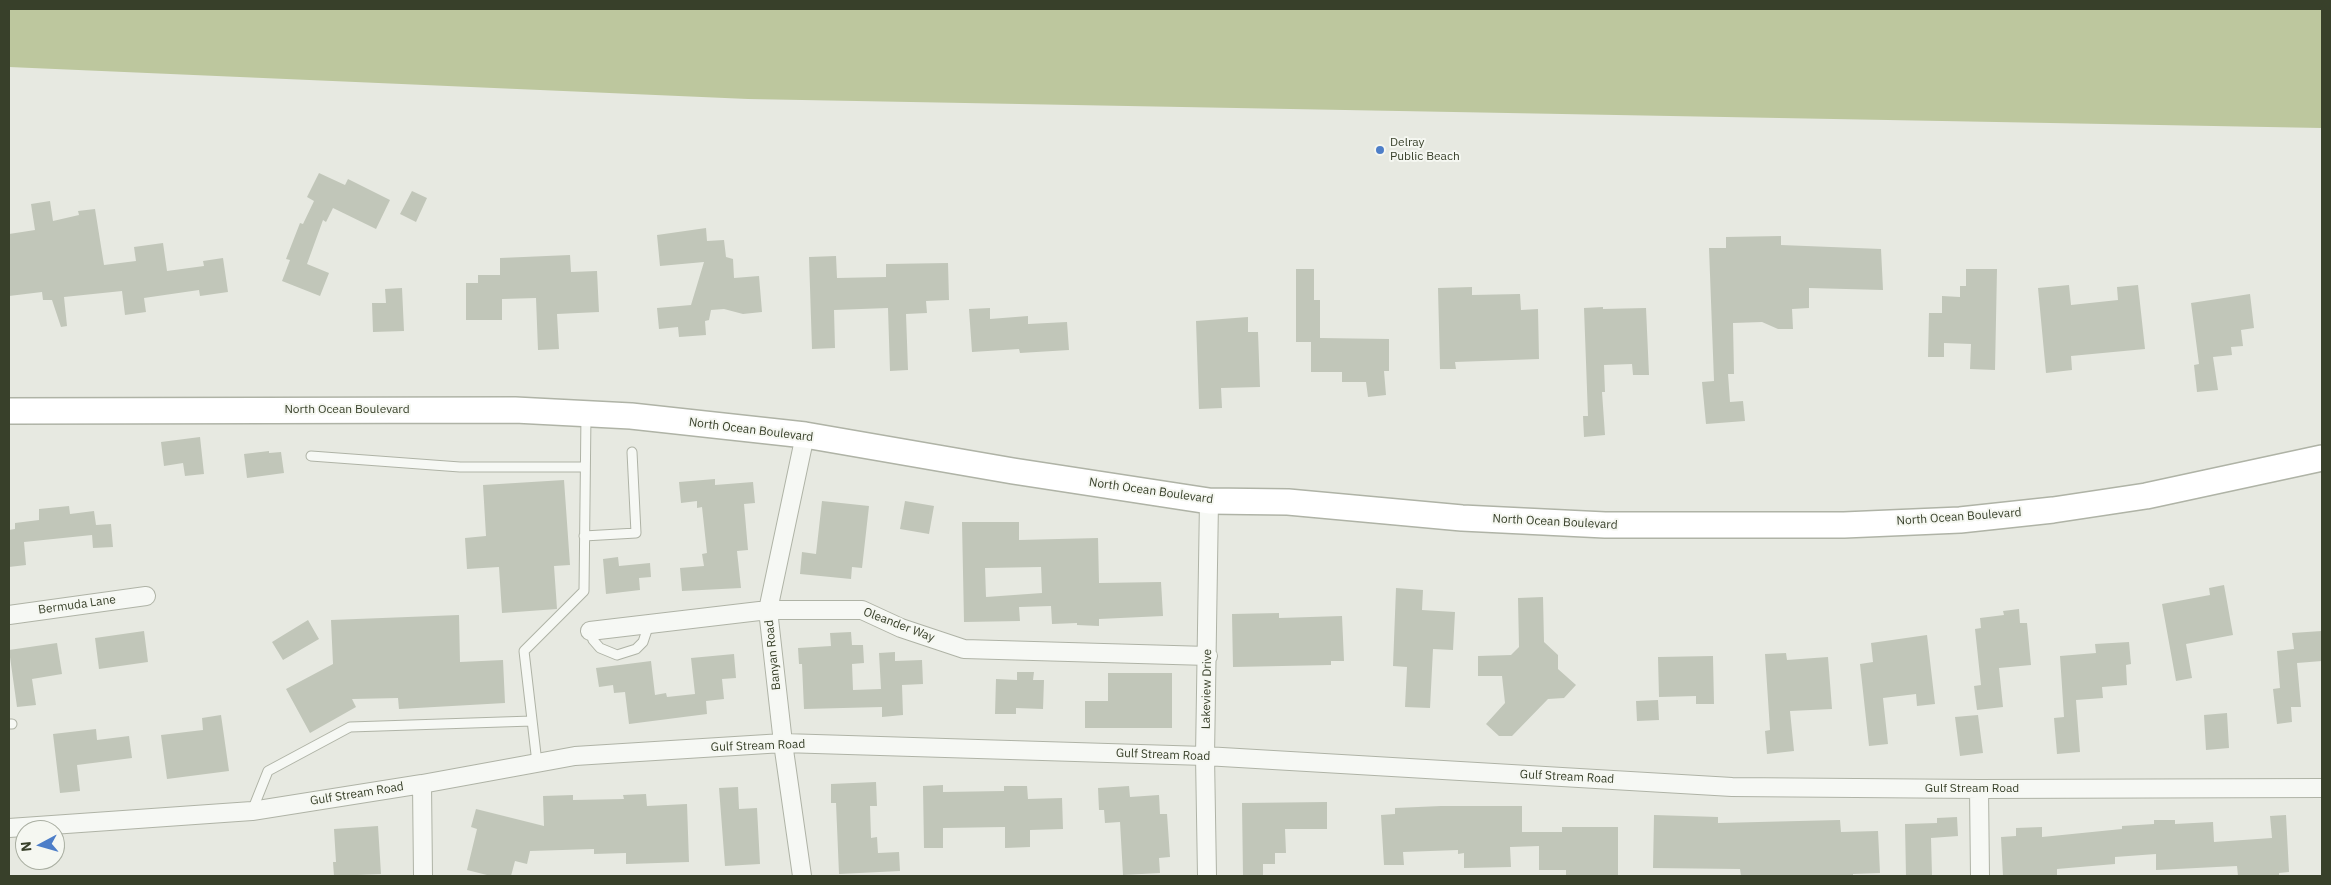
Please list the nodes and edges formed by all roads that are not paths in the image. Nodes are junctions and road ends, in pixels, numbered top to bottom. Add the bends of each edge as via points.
1 (9, 411) edge
2 (586, 414) junction
3 (805, 435) junction
4 (632, 452) dead end
5 (311, 456) dead end
6 (2322, 458) edge
7 (585, 468) junction
8 (1209, 501) junction
9 (584, 536) junction
10 (146, 596) dead end
11 (768, 610) junction
12 (9, 615) edge
13 (649, 624) junction
14 (590, 631) joint
15 (1208, 656) junction
16 (532, 721) junction
17 (783, 743) junction
18 (1205, 756) junction
19 (537, 763) junction
20 (422, 784) junction
21 (2322, 788) edge
22 (1979, 790) junction
23 (252, 811) junction
24 (9, 828) edge
25 (423, 876) edge
26 (802, 876) edge
27 (1207, 876) edge
28 (1980, 876) edge

1 - 2 main road, North Ocean Boulevard via 515,410
2 - 3 main road, North Ocean Boulevard
2 - 7 lane
3 - 8 main road, North Ocean Boulevard
3 - 11 street, Banyan Road
4 - 9 lane via 636,533
5 - 7 lane via 460,468
6 - 8 main road, North Ocean Boulevard via 2155,494 2053,510 1960,520 1844,525 1605,524 1462,518 1288,502
7 - 9 lane
8 - 15 street, Lakeview Drive
9 - 16 lane via 584,591 524,651
10 - 12 street, Bermuda Lane
11 - 13 street, Oleander Way
11 - 15 street, Oleander Way via 862,610 902,628 964,649
11 - 17 street, Banyan Road
13 - 14 street, Oleander Way
13 - 14 lane via 647,634 636,650 618,655 600,648
15 - 18 street, Lakeview Drive
16 - 19 lane
16 - 23 lane via 350,726 268,771
17 - 18 street, Gulf Stream Road
17 - 19 street, Gulf Stream Road via 575,756
17 - 26 street, Banyan Road
18 - 22 street, Gulf Stream Road via 1732,787
18 - 27 street, Lakeview Drive
19 - 20 street, Gulf Stream Road
20 - 23 street, Gulf Stream Road
20 - 25 street
21 - 22 street, Gulf Stream Road
22 - 28 street
23 - 24 street, Gulf Stream Road

